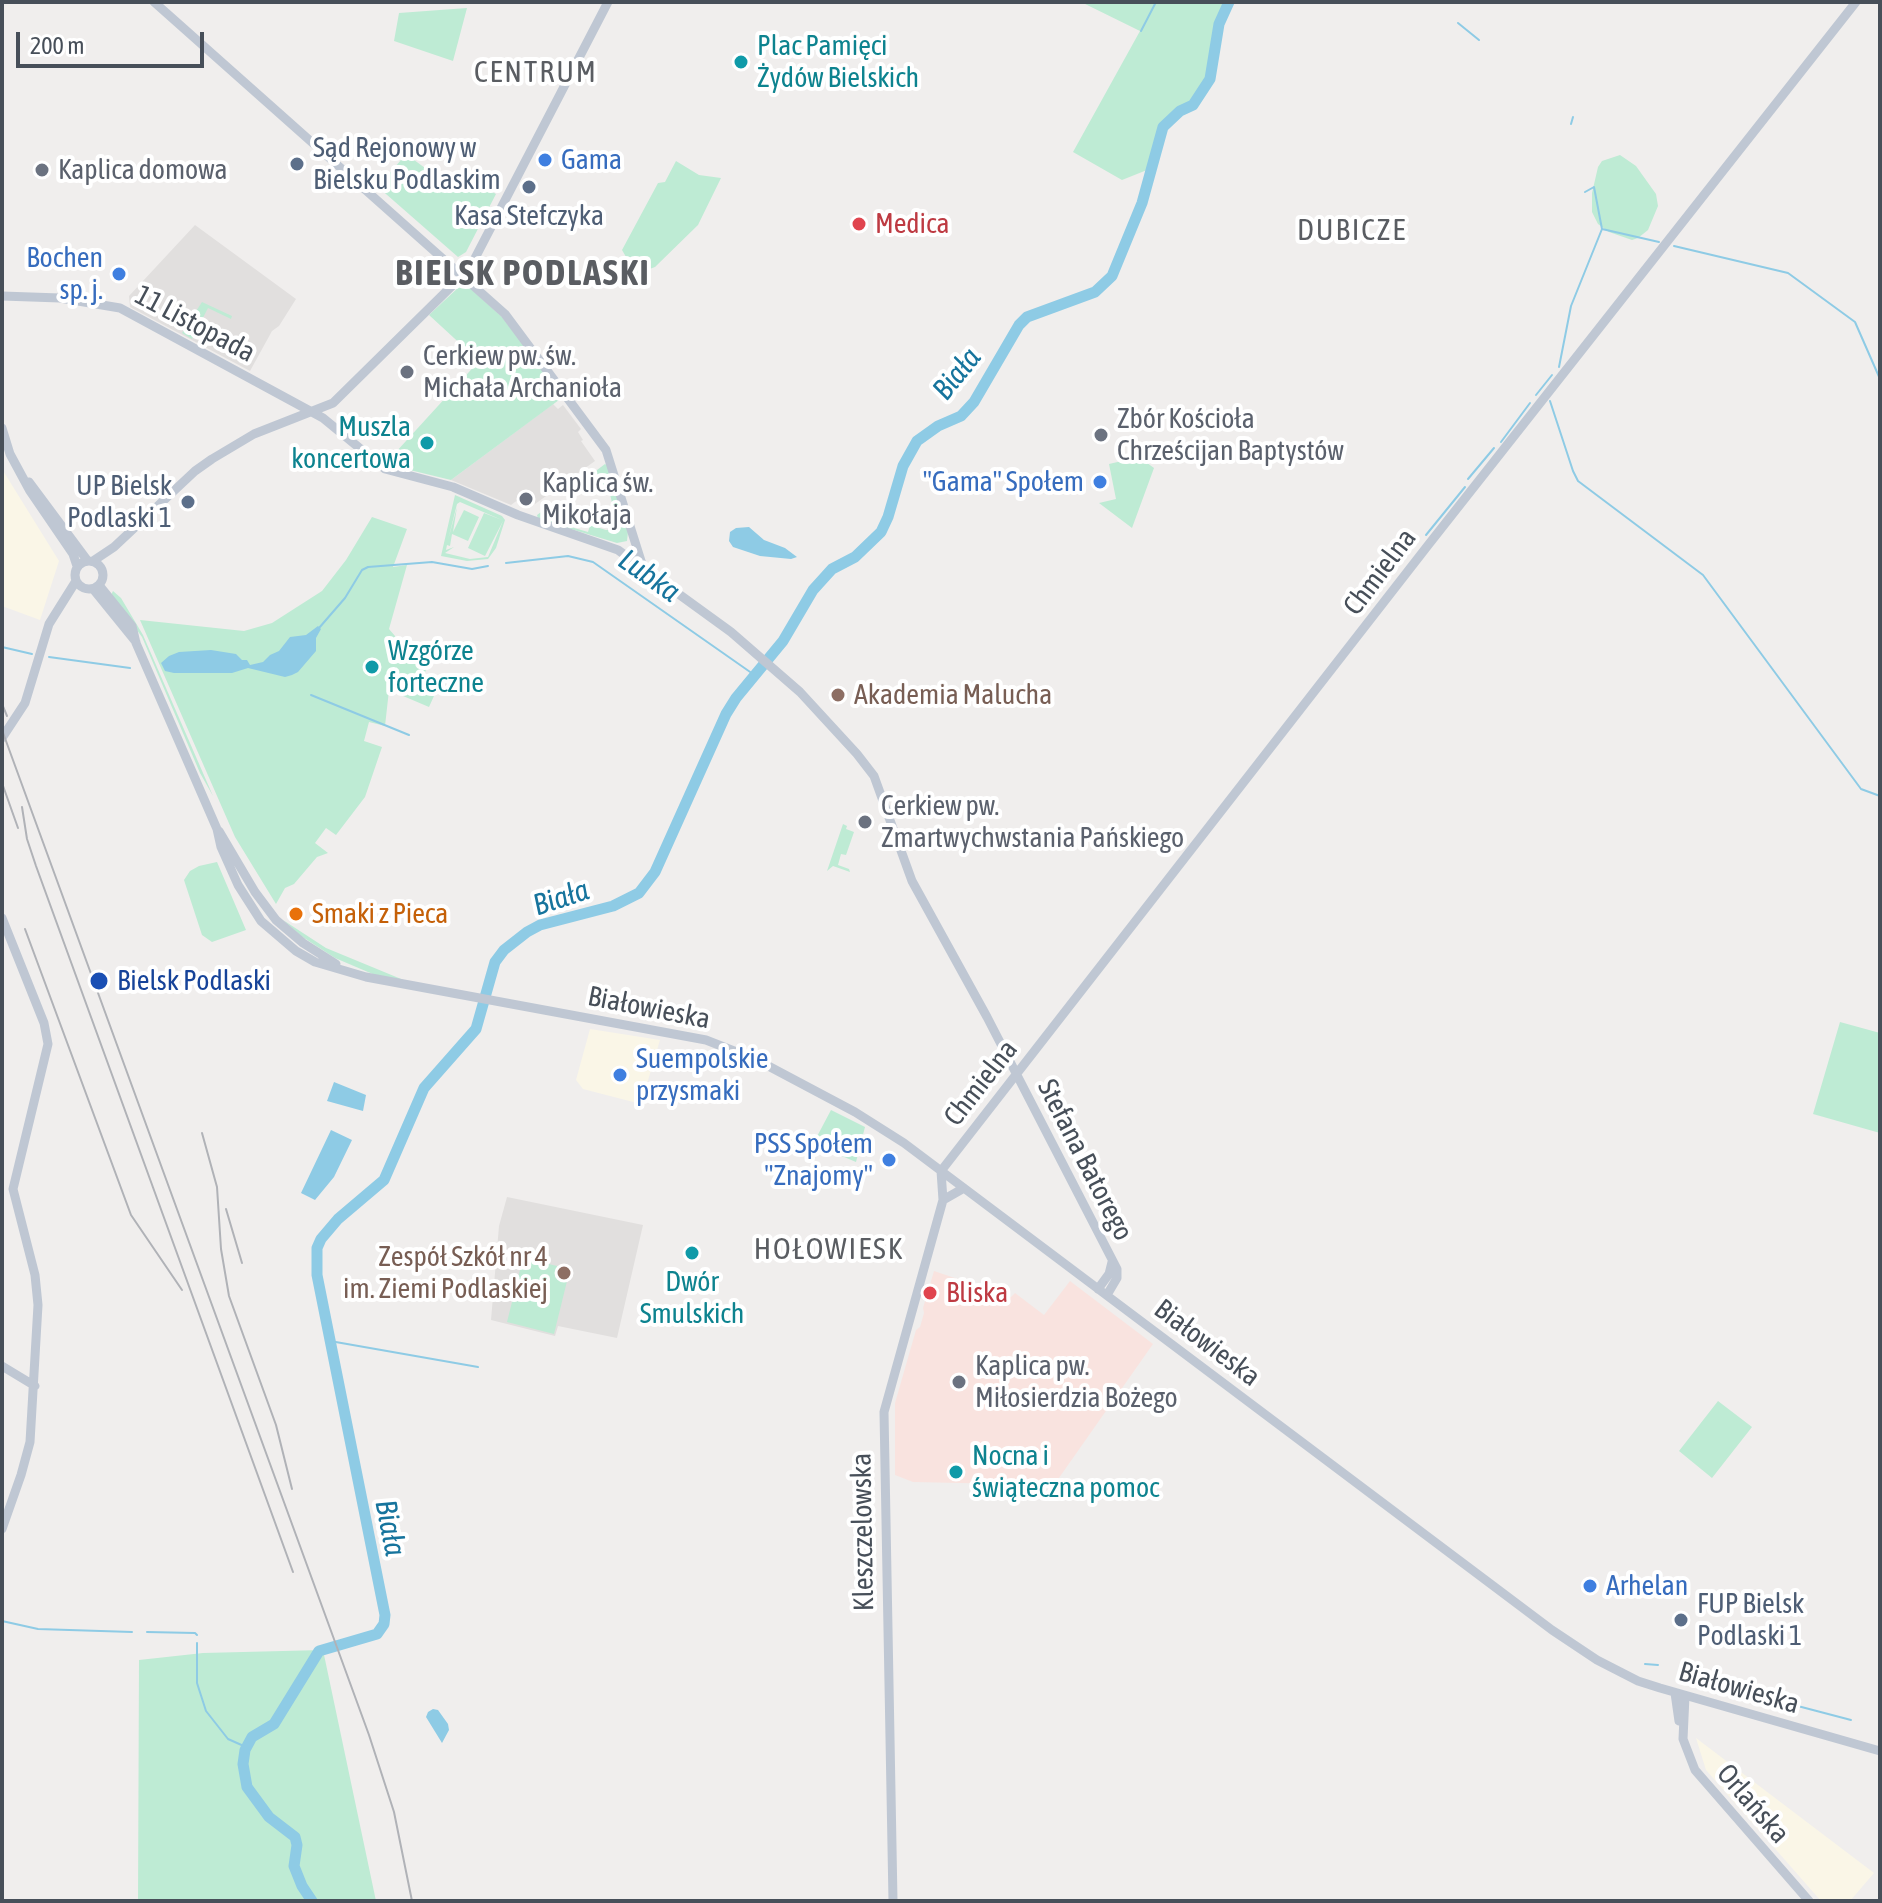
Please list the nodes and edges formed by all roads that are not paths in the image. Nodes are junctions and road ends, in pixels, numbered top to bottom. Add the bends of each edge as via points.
1 (154, 2) edge
2 (608, 2) edge
3 (1856, 2) edge
4 (463, 275) junction
5 (2, 296) edge
6 (312, 412) junction
7 (2, 428) edge
8 (633, 539) junction
9 (618, 550) junction
10 (90, 564) junction
11 (642, 564) junction
12 (88, 586) junction
13 (2, 738) edge
14 (2, 918) edge
15 (1016, 1074) junction
16 (941, 1171) junction
17 (964, 1188) junction
18 (943, 1200) junction
19 (1102, 1292) junction
20 (2, 1366) edge
21 (35, 1386) junction
22 (2, 1529) edge
23 (1680, 1694) junction
24 (1880, 1751) edge
25 (893, 1901) edge
26 (1809, 1901) edge

1 - 4 main road
2 - 4 main road
3 - 15 main road, Chmielna
4 - 6 main road via 339,399
4 - 8 main road via 505,314 603,444
5 - 6 main road, 11 Listopada via 120,308
6 - 9 main road, 11 Listopada via 385,469 453,487
6 - 10 main road via 254,434 212,459
7 - 10 main road via 24,476
8 - 9 main road
8 - 11 main road
9 - 11 main road, 11 Listopada
10 - 12 main road via 103,577
10 - 12 main road via 74,575
11 - 15 main road, Stefana Batorego via 776,670 874,776 912,881
12 - 13 main road via 49,624 30,689
12 - 16 main road, Białowieska via 136,643 238,885 261,921 296,951 315,962 399,984 731,1048 855,1112
14 - 21 main road via 47,1034 47,1055 13,1189 37,1290
15 - 16 main road, Chmielna
15 - 19 main road, Stefana Batorego via 1118,1273
16 - 17 main road, Białowieska
16 - 18 main road, Kleszczelowska
17 - 18 main road
17 - 19 main road, Białowieska
18 - 25 main road, Kleszczelowska via 884,1412
19 - 23 main road, Białowieska via 1552,1630 1616,1671
20 - 21 main road
21 - 22 main road via 30,1442
23 - 24 main road, Białowieska
23 - 26 main road, Orlańska via 1685,1748 1695,1770

